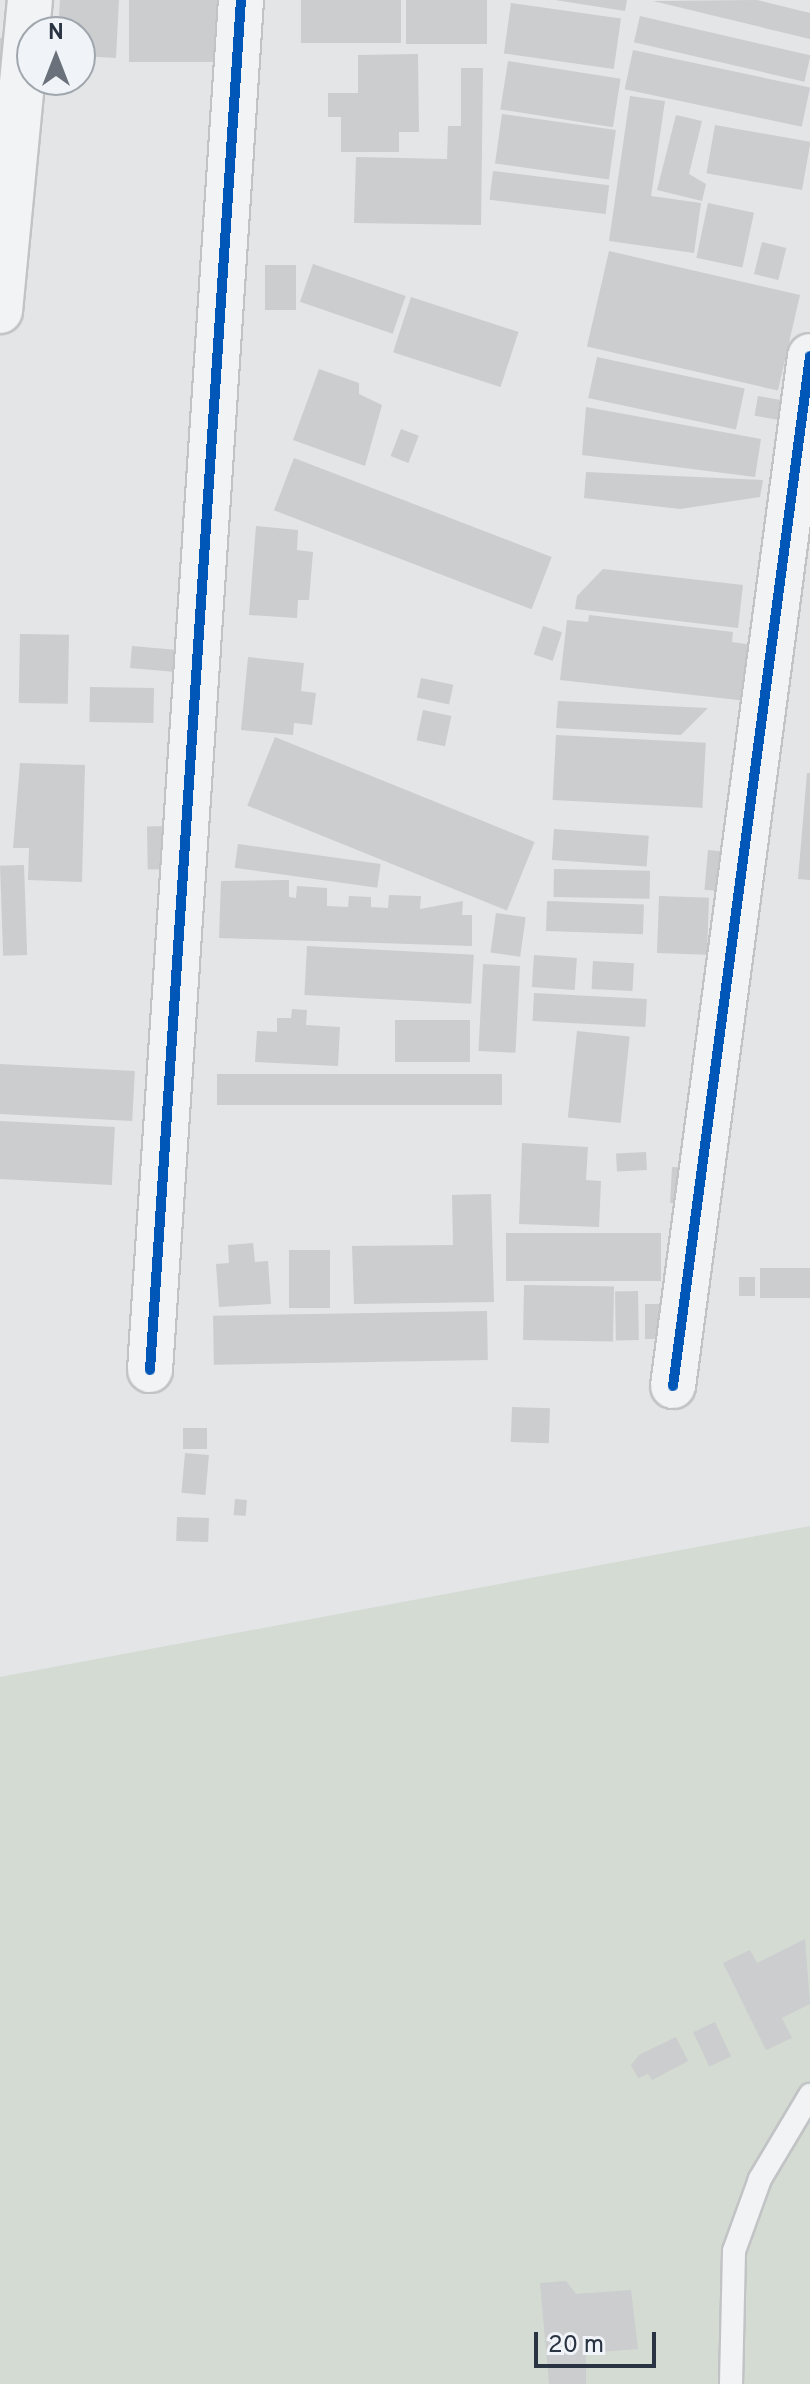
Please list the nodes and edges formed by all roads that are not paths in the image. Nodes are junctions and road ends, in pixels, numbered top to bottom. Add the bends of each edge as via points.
1 (30, 0) edge
2 (241, 0) edge
3 (0, 311) edge
4 (810, 356) edge
5 (150, 1370) dead end
6 (673, 1386) dead end
7 (810, 2095) edge
8 (731, 2384) edge

1 - 3 street
2 - 5 street
4 - 6 street
7 - 8 lane via 760,2179 734,2251

